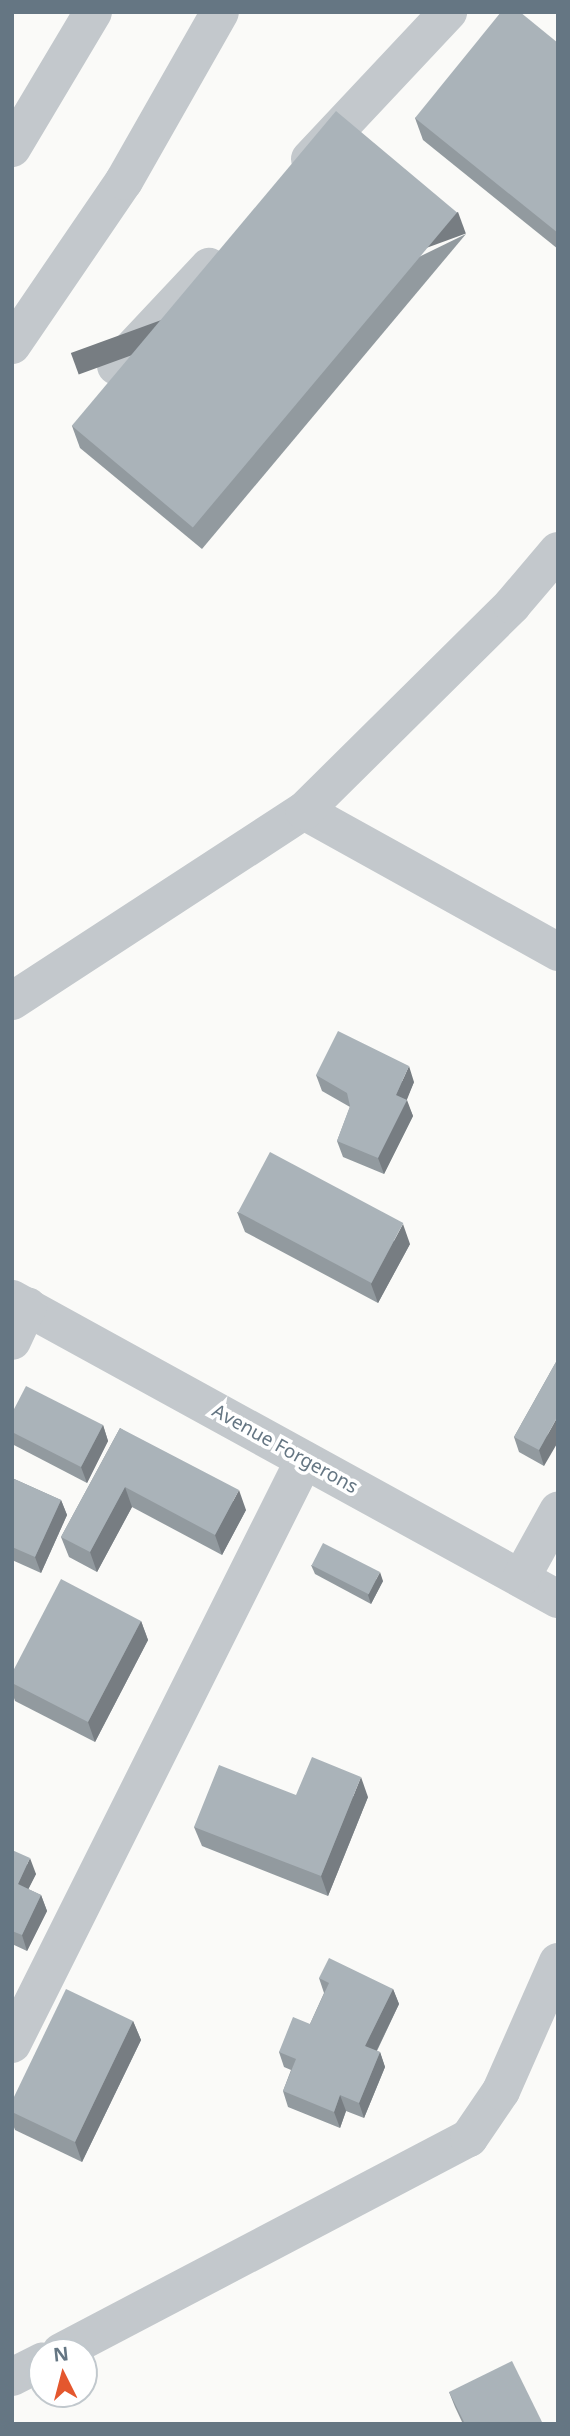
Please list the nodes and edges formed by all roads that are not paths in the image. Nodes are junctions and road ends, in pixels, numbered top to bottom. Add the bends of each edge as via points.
1 (93, 12) edge
2 (220, 12) edge
3 (448, 12) edge
4 (12, 148) edge
5 (287, 184) edge
6 (239, 235) edge
7 (12, 345) edge
8 (116, 366) dead end
9 (558, 551) edge
10 (304, 811) junction
11 (558, 952) edge
12 (12, 1001) edge
13 (18, 1315) edge
14 (304, 1461) junction
15 (558, 1511) edge
16 (521, 1578) junction
17 (558, 1599) edge
18 (558, 1962) edge
19 (12, 2044) edge
20 (88, 2338) edge
21 (28, 2369) edge
22 (12, 2377) edge

1 - 4 street
2 - 7 street via 124,181
3 - 5 street
6 - 8 street
9 - 10 street via 512,605
10 - 11 street
10 - 12 street
13 - 14 street, Avenue Forgerons
14 - 16 street, Avenue Forgerons
14 - 19 street
15 - 16 street
16 - 17 street, Avenue Forgerons
18 - 20 street via 501,2091 469,2138
21 - 22 street

